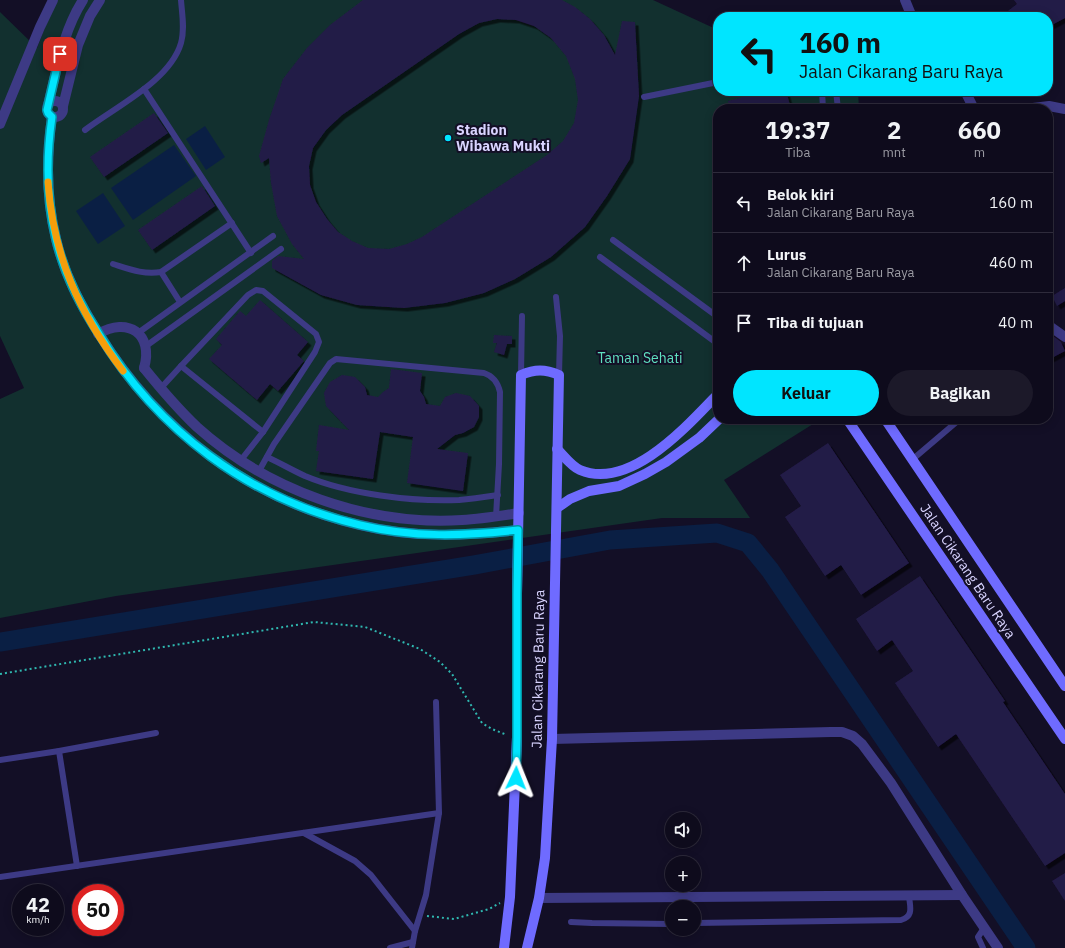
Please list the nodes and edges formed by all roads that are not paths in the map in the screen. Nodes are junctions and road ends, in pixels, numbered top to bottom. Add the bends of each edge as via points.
1 (53, 0) edge
2 (83, 0) edge
3 (100, 0) edge
4 (181, 0) edge
5 (905, 0) edge
6 (910, 12) edge
7 (713, 83) edge
8 (144, 89) junction
9 (644, 97) dead end
10 (48, 105) junction
11 (63, 106) junction
12 (1053, 106) edge
13 (1065, 108) edge
14 (52, 117) junction
15 (0, 124) edge
16 (85, 130) dead end
17 (232, 224) junction
18 (274, 236) dead end
19 (613, 240) dead end
20 (282, 249) dead end
21 (251, 252) junction
22 (600, 257) dead end
23 (113, 264) dead end
24 (161, 272) junction
25 (556, 297) dead end
26 (180, 302) junction
27 (713, 313) edge
28 (522, 316) dead end
29 (1053, 329) edge
30 (98, 334) junction
31 (138, 334) junction
32 (1065, 337) edge
33 (713, 340) edge
34 (146, 346) junction
35 (181, 366) junction
36 (144, 368) junction
37 (521, 375) junction
38 (559, 375) junction
39 (129, 379) junction
40 (160, 389) junction
41 (713, 399) edge
42 (714, 424) edge
43 (850, 424) edge
44 (888, 424) edge
45 (954, 424) edge
46 (263, 432) junction
47 (557, 449) junction
48 (267, 457) junction
49 (913, 459) junction
50 (241, 460) junction
51 (259, 471) junction
52 (498, 495) junction
53 (556, 508) junction
54 (519, 513) junction
55 (496, 517) junction
56 (518, 531) junction
57 (1065, 686) edge
58 (436, 702) dead end
59 (156, 733) dead end
60 (552, 739) junction
61 (1065, 739) edge
62 (59, 751) junction
63 (0, 760) edge
64 (439, 813) junction
65 (304, 833) junction
66 (77, 866) junction
67 (0, 877) edge
68 (962, 895) junction
69 (909, 896) junction
70 (539, 898) junction
71 (571, 922) dead end
72 (701, 923) edge
73 (665, 924) edge
74 (984, 928) junction
75 (415, 932) junction
76 (413, 945) edge
77 (390, 948) edge
78 (504, 948) edge
79 (527, 948) edge
80 (983, 948) edge
81 (998, 948) edge

1 - 15 street
2 - 10 street via 64,42
3 - 11 street via 90,16 78,46
4 - 8 lane via 181,43 173,58
5 - 6 street
7 - 9 lane
8 - 16 lane
8 - 17 lane
10 - 11 street via 58,101
10 - 14 street via 48,113
11 - 14 street via 62,114
12 - 13 street
14 - 30 street via 48,178 53,226 69,279
17 - 21 lane
17 - 24 lane
18 - 21 lane
19 - 27 lane
20 - 34 lane
21 - 26 lane
22 - 33 lane
23 - 24 lane via 137,272
24 - 26 lane
25 - 38 lane, Jalan Cikarang Baru Raya via 560,336
26 - 31 lane
28 - 37 lane, Jalan Cikarang Baru Raya
29 - 32 street
30 - 31 street via 107,328 118,326 129,328
30 - 39 street
31 - 34 street
34 - 36 street
35 - 40 lane
35 - 46 lane
35 - 46 lane via 248,295 256,290 263,291 316,334 319,342
36 - 39 street
36 - 40 street
37 - 38 main road via 540,369
37 - 54 main road, Jalan Cikarang Baru Raya
38 - 47 main road, Jalan Cikarang Baru Raya
39 - 56 street via 184,437 216,461 250,482 322,515 360,526 400,533 439,536
40 - 50 street via 198,427
41 - 47 main road via 690,424 658,451 622,471 597,474 578,469
42 - 53 main road via 699,438 645,474 619,486 588,491
43 - 61 main road, Jalan Cikarang Baru Raya
44 - 49 main road, Jalan Cikarang Baru Raya
45 - 49 lane
46 - 50 lane
47 - 53 main road, Jalan Cikarang Baru Raya
48 - 51 lane
48 - 52 lane via 306,476 342,488 376,494 459,500
48 - 52 lane via 330,363 336,359 484,373 496,382 500,392
49 - 57 main road, Jalan Cikarang Baru Raya
50 - 51 street
51 - 55 street via 323,500 391,517 426,520
52 - 55 lane
53 - 60 main road, Jalan Cikarang Baru Raya
54 - 55 street
54 - 56 main road, Jalan Cikarang Baru Raya
56 - 78 main road, Jalan Cikarang Baru Raya via 517,737 510,897
58 - 64 lane
59 - 62 lane
60 - 68 street via 831,732 853,736 891,783
60 - 70 main road, Jalan Cikarang Baru Raya via 545,858
62 - 63 lane
62 - 66 lane
64 - 65 lane
64 - 75 lane via 426,895
65 - 66 lane
65 - 75 lane via 355,862 371,875
66 - 67 lane
68 - 69 street
68 - 74 street
69 - 70 street
69 - 72 lane via 910,913 907,918 901,920
70 - 79 main road, Jalan Cikarang Baru Raya
71 - 73 lane
74 - 80 lane via 978,937
74 - 81 street
75 - 76 lane
76 - 77 lane

